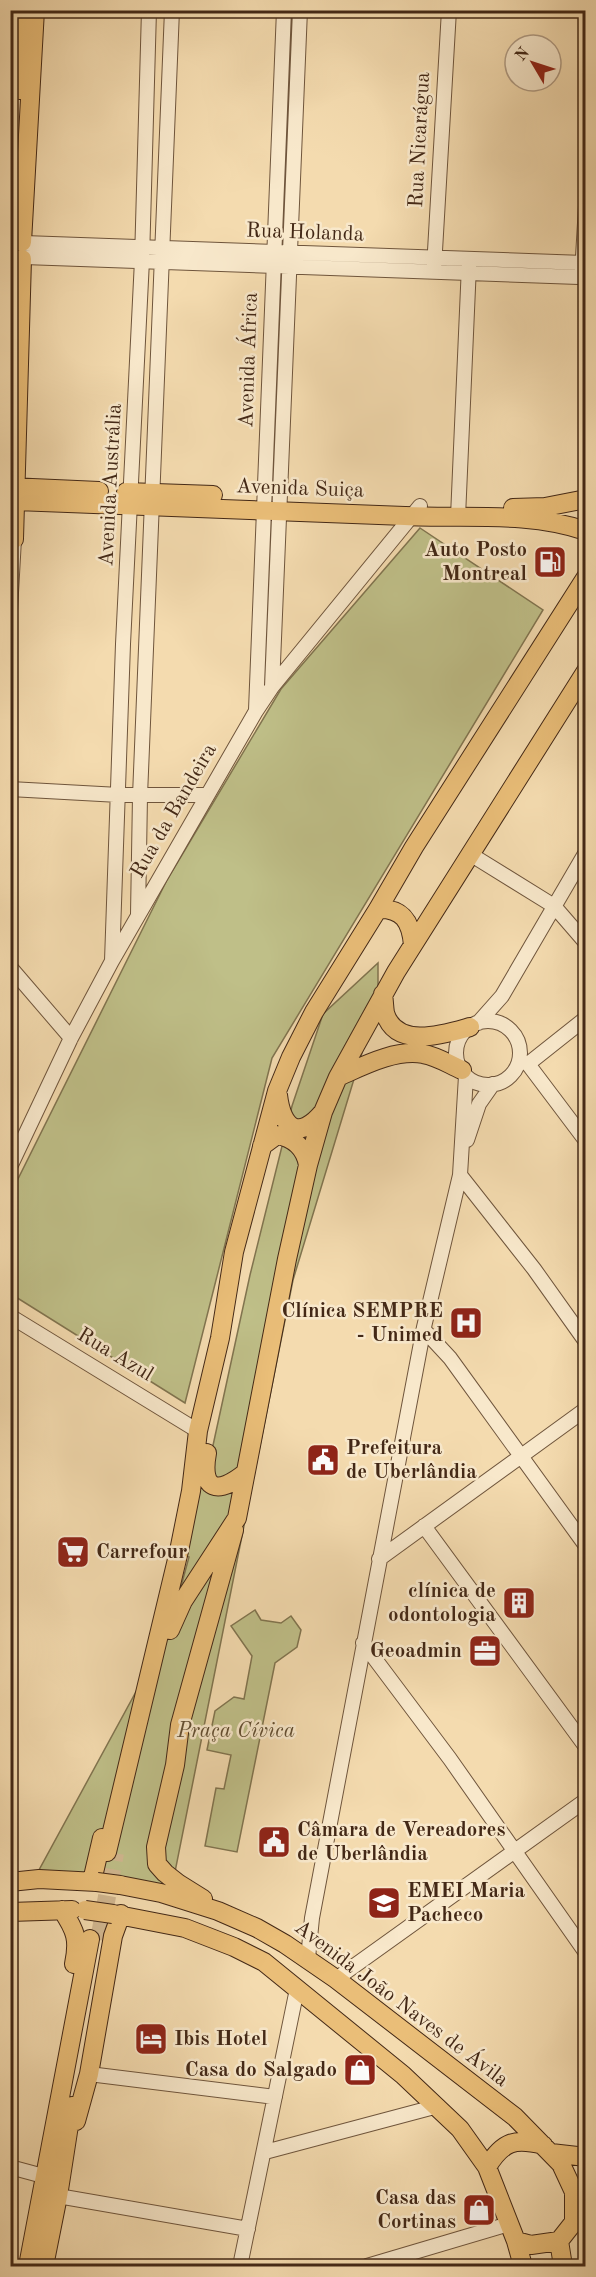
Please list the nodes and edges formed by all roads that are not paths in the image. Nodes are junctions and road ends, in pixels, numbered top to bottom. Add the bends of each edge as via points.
1 (20, 10) edge
2 (35, 10) edge
3 (149, 10) edge
4 (172, 10) edge
5 (284, 10) edge
6 (300, 10) edge
7 (449, 10) edge
8 (585, 206) edge
9 (16, 246) edge
10 (143, 254) junction
11 (163, 255) junction
12 (273, 260) junction
13 (289, 260) junction
14 (434, 266) junction
15 (469, 267) junction
16 (160, 321) junction
17 (140, 322) junction
18 (267, 424) junction
19 (282, 424) junction
20 (13, 494) edge
21 (132, 498) junction
22 (153, 499) junction
23 (585, 499) edge
24 (272, 504) junction
25 (416, 511) junction
26 (458, 512) junction
27 (585, 531) edge
28 (12, 540) edge
29 (585, 577) edge
30 (10, 610) edge
31 (585, 671) edge
32 (272, 687) junction
33 (256, 711) junction
34 (10, 789) edge
35 (119, 795) junction
36 (207, 795) junction
37 (140, 796) junction
38 (585, 852) edge
39 (470, 854) junction
40 (554, 906) junction
41 (378, 909) junction
42 (138, 914) junction
43 (585, 943) edge
44 (413, 945) junction
45 (112, 961) junction
46 (10, 967) edge
47 (383, 994) junction
48 (502, 996) junction
49 (585, 1018) edge
50 (474, 1025) junction
51 (506, 1026) junction
52 (71, 1038) junction
53 (524, 1062) junction
54 (464, 1073) junction
55 (338, 1077) junction
56 (494, 1084) junction
57 (277, 1091) junction
58 (323, 1112) junction
59 (585, 1141) edge
60 (262, 1146) junction
61 (14, 1148) edge
62 (461, 1160) junction
63 (308, 1165) junction
64 (10, 1167) edge
65 (460, 1175) junction
66 (10, 1316) edge
67 (424, 1330) junction
68 (219, 1338) junction
69 (585, 1342) edge
70 (585, 1409) edge
71 (198, 1431) junction
72 (521, 1456) junction
73 (245, 1473) junction
74 (191, 1491) junction
75 (237, 1518) junction
76 (424, 1526) junction
77 (585, 1546) edge
78 (379, 1559) junction
79 (363, 1643) junction
80 (585, 1748) edge
81 (585, 1800) edge
82 (514, 1852) junction
83 (10, 1882) edge
84 (95, 1882) junction
85 (62, 1910) junction
86 (218, 1911) junction
87 (10, 1912) edge
88 (117, 1914) junction
89 (94, 1939) tunnel mouth
90 (585, 1953) edge
91 (308, 1958) junction
92 (336, 1979) junction
93 (301, 1992) junction
94 (89, 2074) junction
95 (275, 2097) junction
96 (438, 2106) junction
97 (547, 2149) junction
98 (264, 2152) junction
99 (585, 2157) edge
100 (10, 2167) edge
101 (487, 2167) junction
102 (53, 2169) junction
103 (580, 2187) edge
104 (58, 2196) junction
105 (580, 2218) edge
106 (248, 2229) junction
107 (513, 2233) junction
108 (559, 2241) junction
109 (28, 2266) edge
110 (44, 2266) edge
111 (240, 2266) edge
112 (372, 2266) edge
113 (523, 2266) edge
114 (563, 2266) edge

1 - 9 main road
2 - 9 main road
3 - 10 street, Avenida Austrália
4 - 11 street, Avenida Austrália
5 - 12 street, Avenida África
6 - 13 street, Avenida África
7 - 14 street, Rua Nicarágua
8 - 15 street, Rua Holanda via 581,270
9 - 10 street, Rua Holanda
9 - 20 main road
10 - 11 street, Rua Holanda
10 - 17 street, Avenida Austrália
11 - 12 street, Rua Holanda
11 - 16 street, Avenida Austrália
12 - 13 street, Rua Holanda
12 - 18 street, Avenida África
13 - 14 street, Rua Holanda
13 - 19 street, Avenida África
14 - 15 street, Rua Holanda
15 - 26 street
16 - 17 street
16 - 22 street, Avenida Austrália
17 - 21 street, Avenida Austrália
18 - 19 street
18 - 24 street, Avenida África
19 - 24 street, Avenida África
20 - 21 main road, Avenida Suiça
20 - 28 main road
21 - 22 main road, Avenida Suiça
21 - 35 street, Avenida Austrália
22 - 24 main road, Avenida Suiça
22 - 37 street, Avenida Austrália
23 - 26 main road, Avenida Suiça via 545,507
24 - 25 main road, Avenida Suiça
24 - 32 street, Avenida África
24 - 33 street, Avenida África
25 - 26 main road, Avenida Suiça
25 - 32 street, Rua da Bandeira
26 - 27 main road, Avenida Suiça via 564,523
28 - 30 street
29 - 41 main road
31 - 39 main road
32 - 33 street, Rua da Bandeira
33 - 36 street, Rua da Bandeira
34 - 35 street
35 - 37 street
35 - 45 street, Avenida Austrália
36 - 37 street
36 - 42 street, Rua da Bandeira
37 - 42 street, Avenida Austrália
38 - 40 street
39 - 40 street
39 - 44 main road
40 - 43 street
40 - 48 street
41 - 44 main road via 389,908 406,920
41 - 57 main road via 314,1012
42 - 45 street, Rua da Bandeira
44 - 47 main road
45 - 52 street, Rua da Bandeira
46 - 52 street
47 - 50 main road via 385,1013 401,1032 425,1037
47 - 55 main road
48 - 50 street
48 - 51 street
49 - 53 street
50 - 51 street via 488,1021
50 - 54 street via 459,1042 458,1062
51 - 53 street via 518,1041
52 - 61 street, Rua da Bandeira
53 - 56 street via 510,1076
53 - 59 street
54 - 55 main road via 434,1057 413,1053 386,1058
54 - 56 street via 476,1082
54 - 62 street
55 - 58 main road
56 - 62 street via 479,1104
57 - 58 main road via 282,1118 294,1128 313,1125
57 - 60 main road
58 - 63 main road
60 - 63 main road via 277,1135 287,1137 300,1146
60 - 68 main road via 234,1252
61 - 64 street, Rua da Bandeira
62 - 65 street
63 - 73 main road
65 - 67 street
65 - 69 street
66 - 71 street, Rua Azul
67 - 72 street via 450,1358
67 - 78 street
68 - 71 main road
68 - 73 main road via 222,1369 204,1475 221,1486
70 - 72 street
71 - 74 main road
72 - 76 street
72 - 77 street
73 - 75 main road
74 - 75 main road via 111,1852 169,1633 183,1601
74 - 84 main road via 174,1541 126,1727
75 - 86 main road via 180,1725 156,1847 157,1864 165,1873
76 - 78 street
76 - 80 street
78 - 79 street
79 - 82 street
79 - 91 street
81 - 82 street
82 - 90 street
82 - 92 street
83 - 84 main road, Avenida João Naves de Ávila
84 - 86 main road, Avenida João Naves de Ávila, bridge via 161,1893
85 - 87 main road
85 - 88 main road, bridge
85 - 102 main road via 74,1929 77,1949 61,2029
86 - 91 main road, Avenida João Naves de Ávila
88 - 93 main road via 185,1928 234,1947 264,1962
88 - 94 main road
89 - 102 main road
91 - 92 main road, Avenida João Naves de Ávila
92 - 93 main road via 322,1992
92 - 97 main road, Avenida João Naves de Ávila via 515,2117
93 - 95 street
93 - 96 main road
94 - 95 street
94 - 102 main road
95 - 98 street
96 - 98 street
96 - 101 main road
97 - 99 main road
97 - 101 main road via 526,2140 509,2143
97 - 103 main road
98 - 106 street
100 - 102 street
101 - 107 main road
102 - 104 main road
102 - 109 main road
103 - 105 main road
104 - 106 street
104 - 110 main road
105 - 108 main road
106 - 111 street
107 - 108 main road via 531,2244
107 - 112 street
107 - 113 main road
108 - 114 main road

